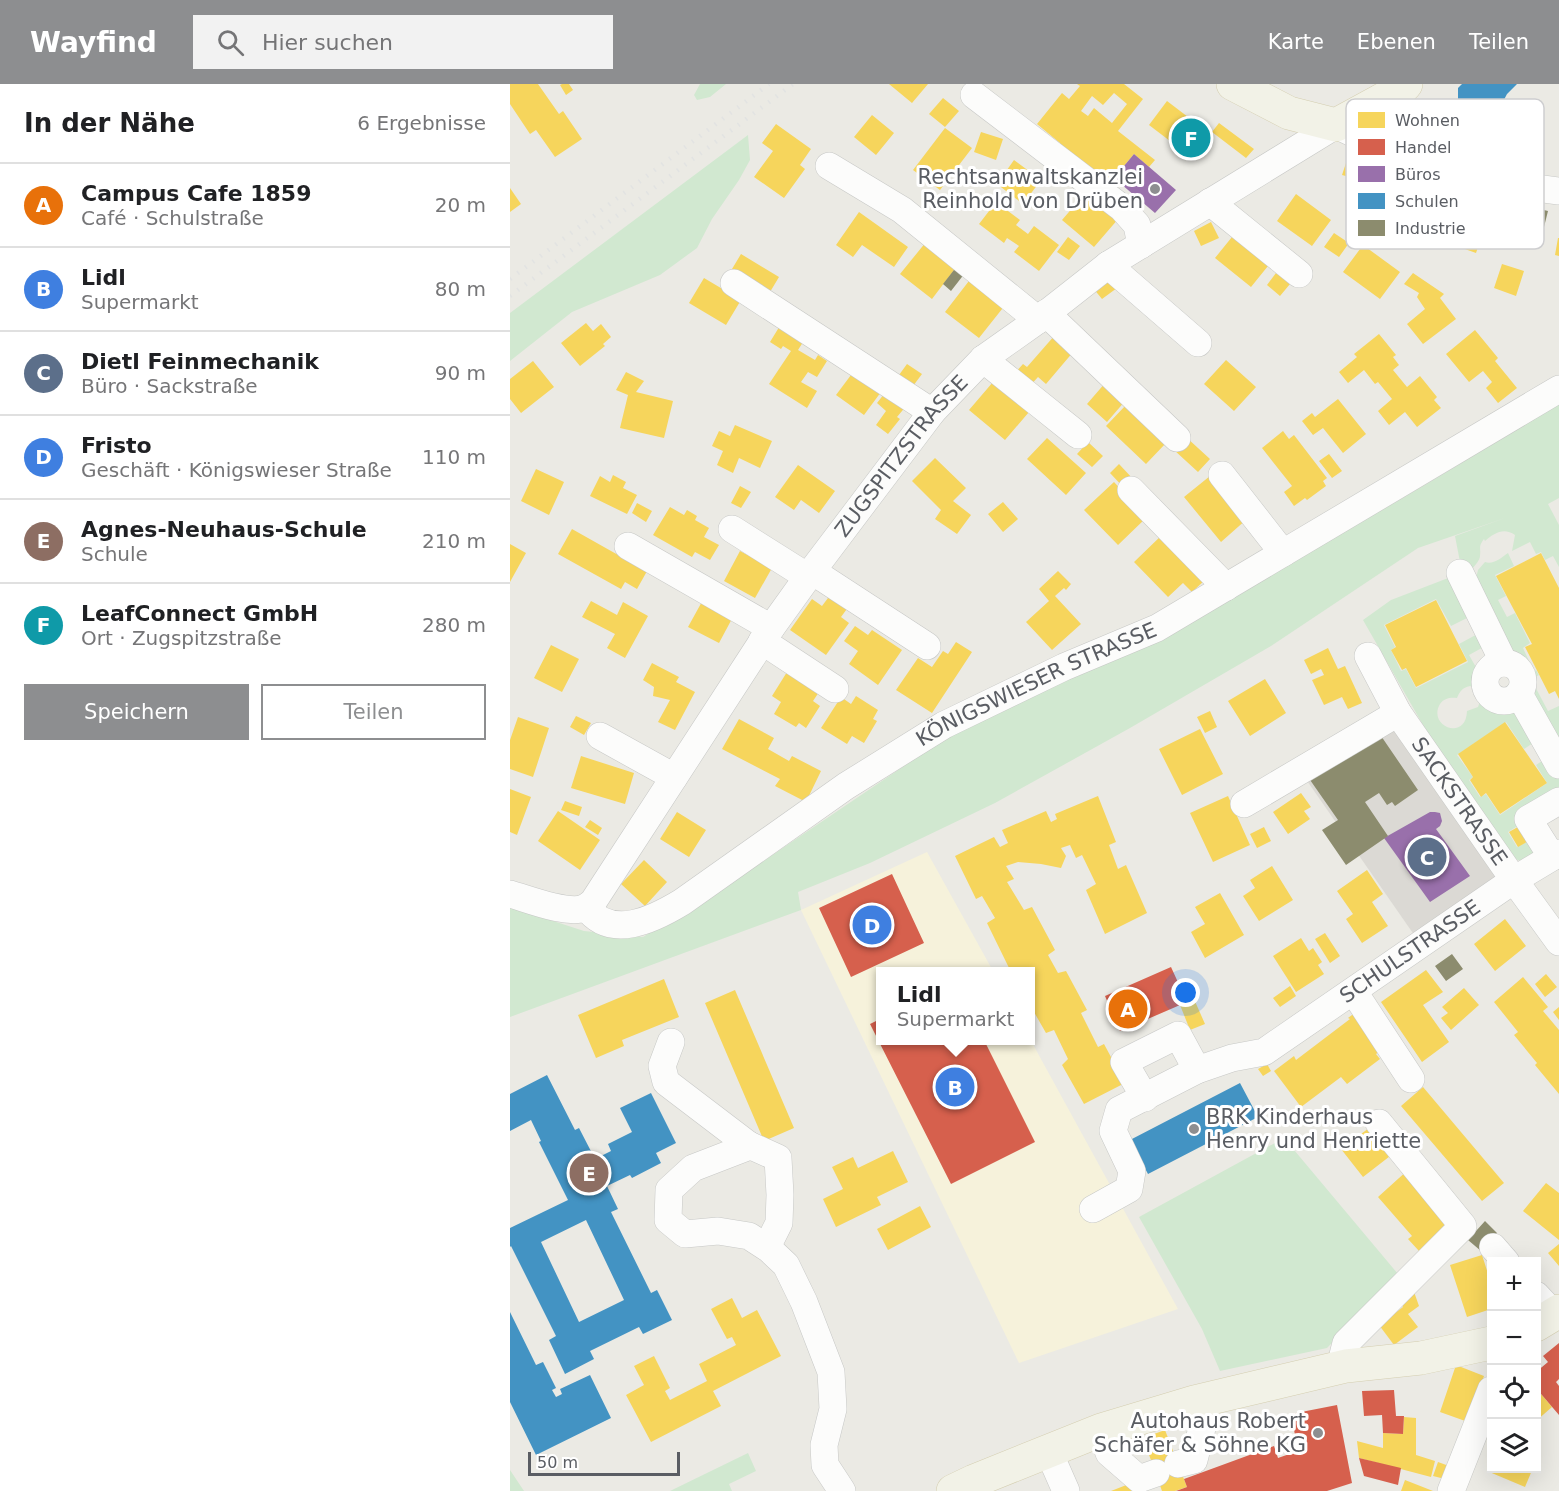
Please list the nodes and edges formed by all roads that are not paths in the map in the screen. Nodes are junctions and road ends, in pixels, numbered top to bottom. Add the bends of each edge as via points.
1 (1233, 84) edge
2 (1406, 84) edge
3 (975, 94) dead end
4 (1384, 99) edge
5 (1346, 120) edge
6 (1336, 125) junction
7 (1346, 130) edge
8 (829, 166) dead end
9 (1544, 189) edge
10 (1559, 191) edge
11 (1210, 202) junction
12 (1141, 244) junction
13 (1108, 265) junction
14 (1299, 274) dead end
15 (734, 283) dead end
16 (1042, 316) junction
17 (1198, 343) dead end
18 (983, 359) junction
19 (1559, 389) edge
20 (932, 412) junction
21 (1078, 435) dead end
22 (1177, 438) dead end
23 (1222, 475) dead end
24 (1131, 490) dead end
25 (732, 529) dead end
26 (628, 546) dead end
27 (1283, 554) junction
28 (1460, 573) dead end
29 (810, 574) junction
30 (1226, 587) junction
31 (766, 635) junction
32 (927, 646) dead end
33 (1368, 656) dead end
34 (835, 688) dead end
35 (1398, 713) junction
36 (600, 736) dead end
37 (1559, 765) edge
38 (674, 777) junction
39 (1559, 801) edge
40 (1244, 804) dead end
41 (1555, 855) edge
42 (1514, 880) junction
43 (510, 894) edge
44 (586, 907) junction
45 (1559, 942) edge
46 (1354, 992) junction
47 (671, 1042) dead end
48 (1197, 1070) junction
49 (1410, 1080) dead end
50 (1145, 1098) junction
51 (1379, 1123) dead end
52 (749, 1145) junction
53 (1093, 1209) dead end
54 (767, 1247) junction
55 (1487, 1344) edge
56 (1346, 1366) junction
57 (1487, 1400) edge
58 (1194, 1402) junction
59 (1101, 1430) junction
60 (1048, 1450) junction
61 (842, 1491) edge
62 (953, 1491) edge
63 (1066, 1491) edge
64 (1451, 1491) edge

1 - 6 main road via 1289,113
2 - 4 main road
3 - 12 street via 1122,208 1137,225
5 - 6 main road
6 - 7 street
6 - 11 street, ZUGSPITZSTRASSE
8 - 16 street via 902,210
9 - 10 street
11 - 12 street, ZUGSPITZSTRASSE
11 - 14 street
12 - 13 street, ZUGSPITZSTRASSE
13 - 16 street, ZUGSPITZSTRASSE
13 - 17 street
15 - 20 street
16 - 18 street, ZUGSPITZSTRASSE
16 - 22 street
18 - 20 street, ZUGSPITZSTRASSE
18 - 21 street
19 - 27 street, KÖNIGSWIESER STRASSE
20 - 29 street, ZUGSPITZSTRASSE
23 - 27 street
24 - 30 street
25 - 29 street
26 - 31 street
27 - 30 street, KÖNIGSWIESER STRASSE
28 - 37 street via 1504,663 1521,673 1523,686 1519,694
29 - 31 street, ZUGSPITZSTRASSE
29 - 32 street
30 - 44 street, KÖNIGSWIESER STRASSE via 1157,628 1064,667 944,725 846,786 663,914 644,922 606,924 593,917
31 - 34 street
31 - 38 street, ZUGSPITZSTRASSE
33 - 35 street, SACKSTRASSE
35 - 40 street
35 - 42 street, SACKSTRASSE
36 - 38 street
38 - 44 street, ZUGSPITZSTRASSE via 598,895
39 - 41 street via 1528,819
41 - 42 street, SCHULSTRASSE
42 - 45 street, SACKSTRASSE
42 - 46 street, SCHULSTRASSE
43 - 44 street via 558,908
46 - 48 street, SCHULSTRASSE via 1264,1052
46 - 49 street
47 - 52 street via 663,1066 666,1082
48 - 50 street
48 - 50 street via 1178,1035 1124,1062
50 - 53 street via 1119,1110 1113,1131 1132,1171 1129,1189
51 - 56 street via 1463,1226 1346,1343
52 - 54 street via 778,1158 779,1223
52 - 54 street via 693,1168 669,1190 668,1220 685,1234 718,1231 749,1236
54 - 61 street via 786,1265 831,1372 833,1409 824,1445 825,1465
55 - 56 main road via 1421,1358
56 - 58 main road
57 - 64 street
58 - 59 main road
58 - 59 street via 1202,1428 1194,1460 1139,1479 1109,1453
59 - 60 main road
60 - 62 main road
60 - 63 street

